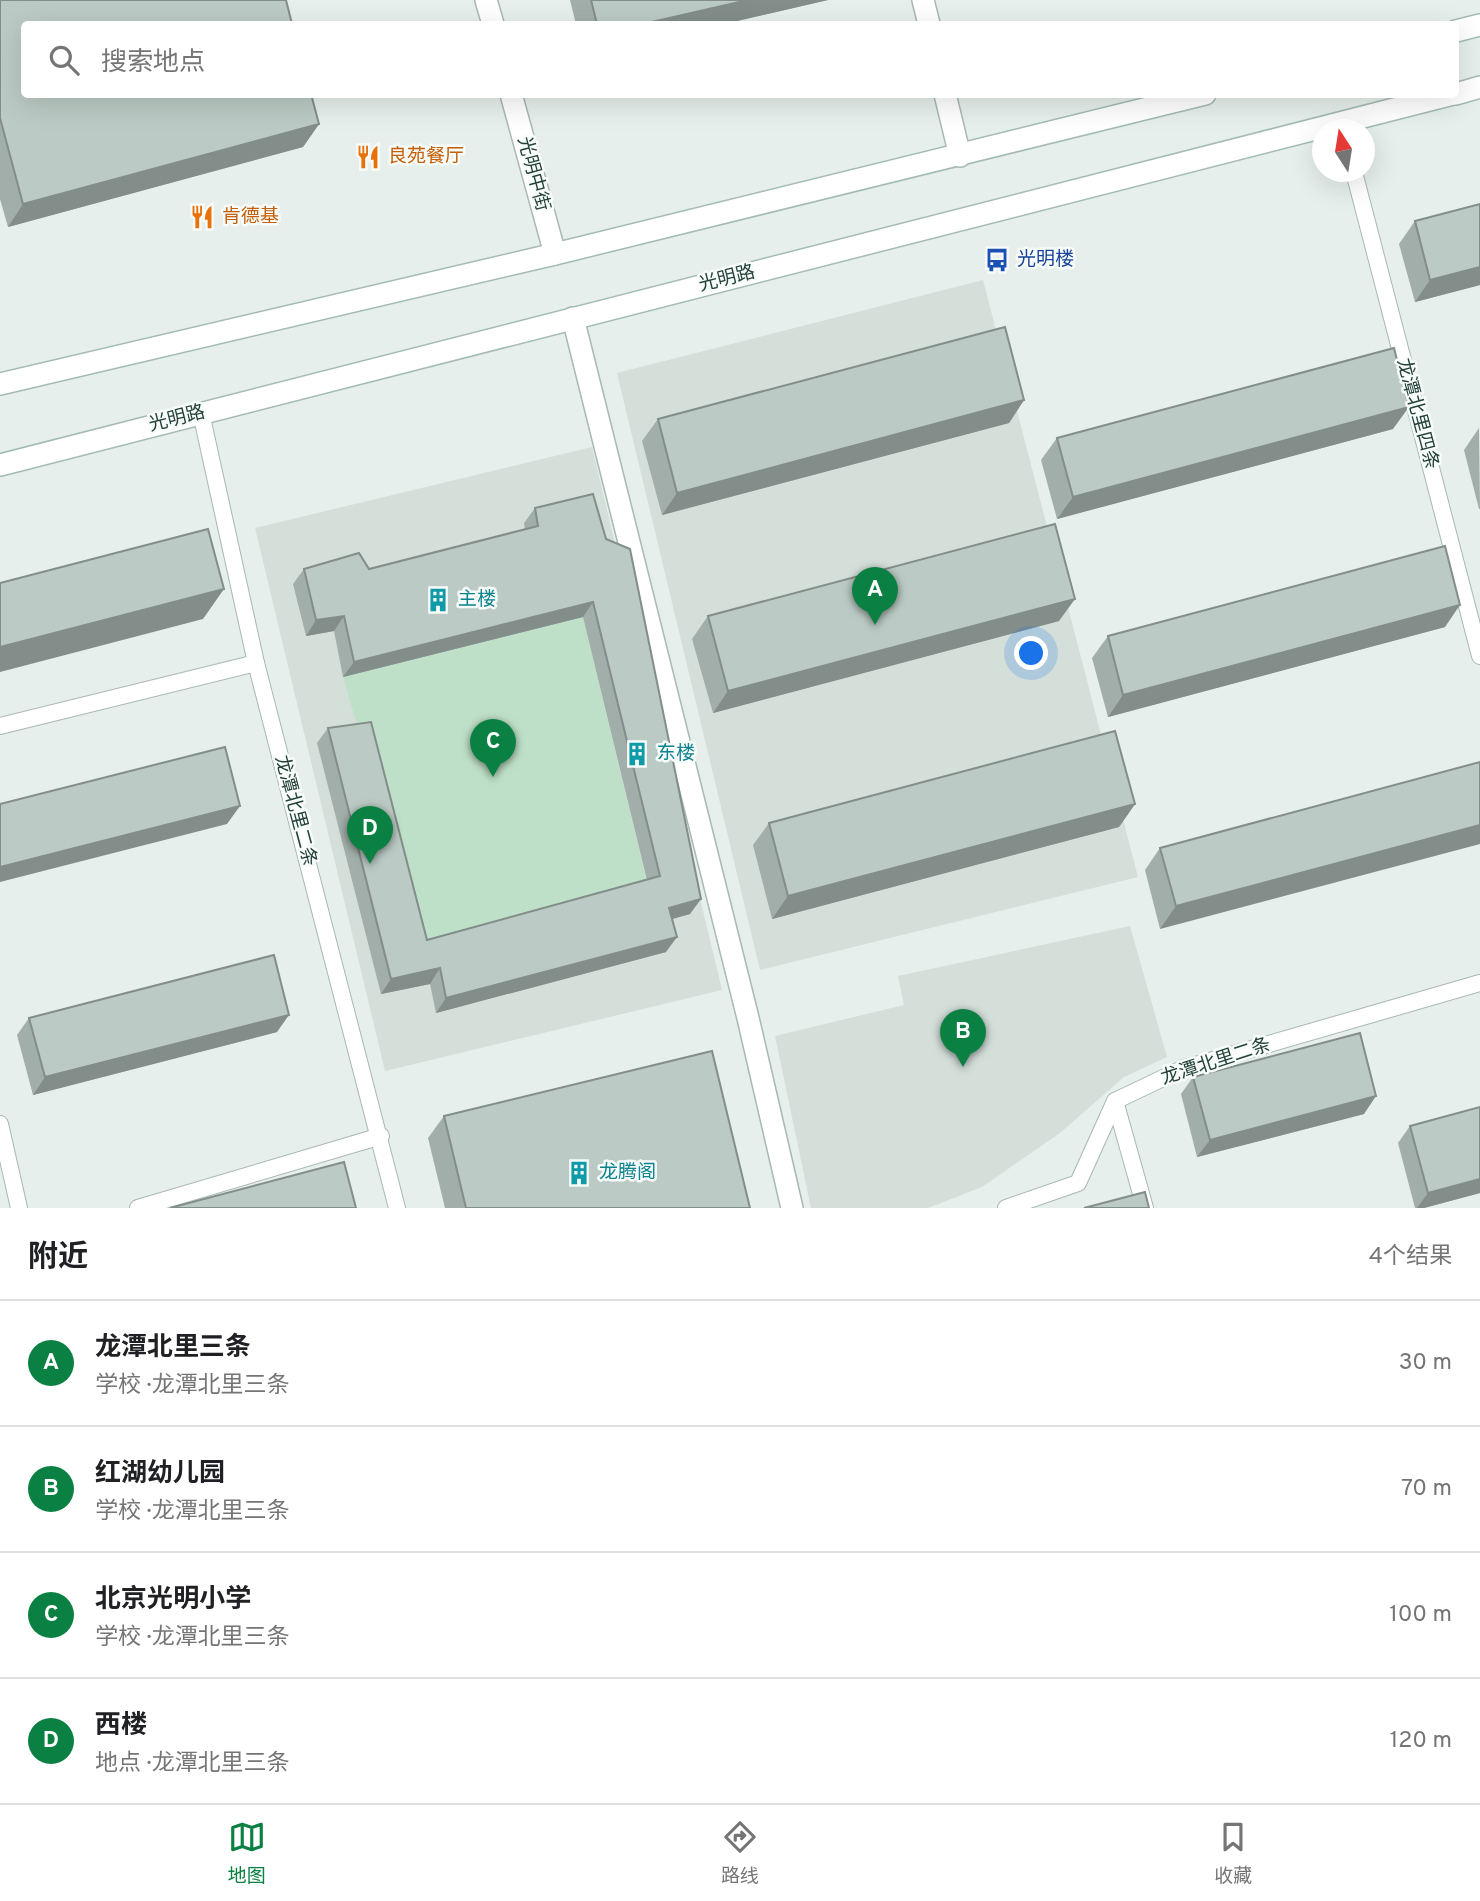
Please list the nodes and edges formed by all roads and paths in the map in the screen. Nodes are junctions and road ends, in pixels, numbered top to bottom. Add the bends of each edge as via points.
1 (486, 0) edge
2 (923, 0) edge
3 (492, 21) edge
4 (928, 21) edge
5 (1480, 25) edge
6 (1459, 30) edge
7 (1480, 88) edge
8 (1459, 93) edge
9 (513, 98) edge
10 (946, 98) edge
11 (1189, 98) edge
12 (1441, 98) edge
13 (1369, 119) edge
14 (1312, 134) edge
15 (960, 156) junction
16 (1357, 182) edge
17 (555, 254) junction
18 (573, 318) junction
19 (0, 384) edge
20 (201, 413) junction
21 (0, 465) edge
22 (1480, 656) edge
23 (256, 663) junction
24 (0, 726) edge
25 (1480, 983) edge
26 (1115, 1101) junction
27 (0, 1124) edge
28 (381, 1136) junction
29 (19, 1208) edge
30 (138, 1208) edge
31 (397, 1208) edge
32 (792, 1208) edge
33 (1006, 1208) edge
34 (1145, 1208) edge

1 - 3 main road
2 - 4 main road
5 - 6 main road
7 - 8 main road, 光明路
9 - 17 main road, 光明中街
10 - 15 main road
11 - 15 main road
12 - 13 main road, 光明路
14 - 18 main road, 光明路
15 - 17 main road
16 - 22 lane, 龙潭北里四条
17 - 19 main road
18 - 20 main road, 光明路
18 - 32 main road
20 - 21 main road, 光明路
20 - 23 lane, 龙潭北里二条
23 - 24 lane
23 - 28 lane, 龙潭北里二条
25 - 26 lane, 龙潭北里二条 via 1182,1069
26 - 33 lane via 1078,1183
26 - 34 lane
27 - 29 lane
28 - 30 lane
28 - 31 lane, 龙潭北里二条

